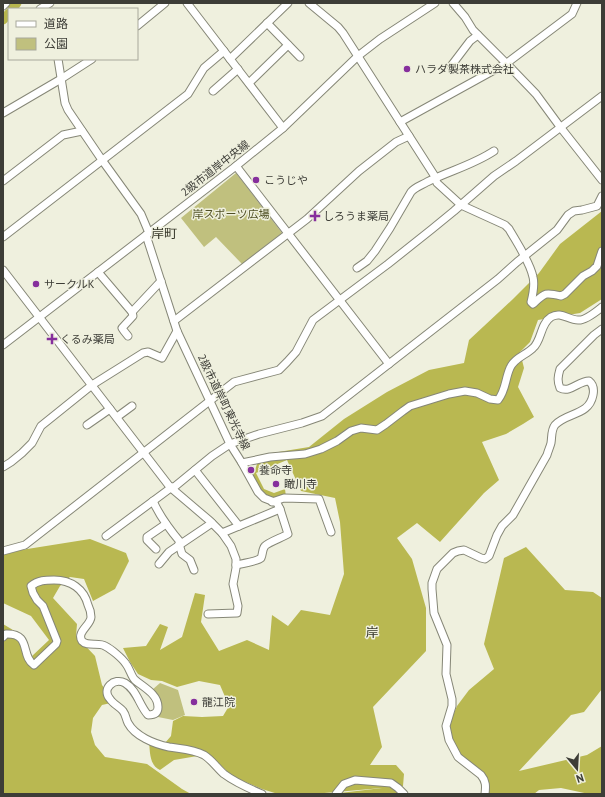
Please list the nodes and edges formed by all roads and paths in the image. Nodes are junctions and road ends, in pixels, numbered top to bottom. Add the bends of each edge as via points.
1 (6, 3) edge
2 (165, 3) edge
3 (186, 3) edge
4 (288, 3) edge
5 (309, 3) edge
6 (436, 3) edge
7 (453, 3) edge
8 (577, 3) edge
9 (3, 6) edge
10 (267, 23) junction
11 (138, 25) edge
12 (478, 35) junction
13 (288, 45) junction
14 (224, 51) junction
15 (358, 56) junction
16 (300, 57) dead end
17 (230, 59) junction
18 (58, 60) edge
19 (90, 60) edge
20 (507, 64) junction
21 (451, 66) dead end
22 (238, 69) junction
23 (61, 79) junction
24 (248, 83) junction
25 (213, 91) dead end
26 (602, 96) edge
27 (3, 113) edge
28 (400, 122) junction
29 (283, 128) junction
30 (561, 128) junction
31 (82, 131) junction
32 (408, 136) junction
33 (494, 151) dead end
34 (102, 160) junction
35 (236, 166) junction
36 (435, 178) junction
37 (602, 180) edge
38 (3, 181) edge
39 (602, 196) edge
40 (461, 205) junction
41 (147, 234) junction
42 (288, 234) junction
43 (3, 237) edge
44 (602, 251) edge
45 (524, 256) junction
46 (358, 268) dead end
47 (3, 270) edge
48 (98, 272) junction
49 (161, 281) junction
50 (339, 300) junction
51 (602, 307) edge
52 (132, 312) junction
53 (39, 317) junction
54 (174, 321) junction
55 (602, 330) edge
56 (177, 331) junction
57 (128, 336) dead end
58 (3, 345) edge
59 (389, 364) junction
60 (92, 385) junction
61 (210, 401) junction
62 (132, 406) dead end
63 (110, 408) junction
64 (117, 417) junction
65 (88, 425) dead end
66 (230, 444) junction
67 (144, 452) junction
68 (242, 463) junction
69 (3, 467) edge
70 (195, 470) junction
71 (172, 488) junction
72 (153, 501) junction
73 (272, 502) junction
74 (280, 509) junction
75 (212, 523) junction
76 (166, 524) junction
77 (239, 526) junction
78 (331, 532) dead end
79 (222, 533) junction
80 (106, 536) dead end
81 (180, 544) junction
82 (156, 549) dead end
83 (3, 551) edge
84 (159, 564) dead end
85 (236, 565) junction
86 (194, 570) dead end
87 (208, 614) dead end
88 (3, 637) edge
89 (262, 794) edge
90 (336, 794) edge
91 (404, 794) edge
92 (485, 794) edge

1 - 9 street
2 - 11 street
3 - 14 street
4 - 10 street
5 - 15 street via 338,27
6 - 15 street, 2級市道岸中央線
7 - 12 street
8 - 20 street via 572,14
10 - 13 street
10 - 17 street
12 - 20 street
12 - 21 street via 470,41
13 - 16 street
13 - 24 street
14 - 17 street
14 - 34 street via 204,68 188,94
15 - 28 street
15 - 29 street, 2級市道岸中央線
17 - 22 street
18 - 23 street, 2級市道岸町東光寺線
19 - 23 street
20 - 28 street
20 - 30 street via 536,94
22 - 24 street
22 - 25 street
23 - 27 street
23 - 31 street, 2級市道岸町東光寺線 via 65,103
24 - 29 street
26 - 30 street
28 - 32 street
29 - 35 street, 2級市道岸中央線
30 - 37 street
30 - 40 street via 494,176
31 - 34 street, 2級市道岸町東光寺線
31 - 38 street via 63,136
32 - 36 street
32 - 42 street via 396,142 359,171
33 - 36 street via 474,163
34 - 41 street, 2級市道岸町東光寺線 via 141,214
34 - 43 street
35 - 41 street, 2級市道岸中央線
35 - 42 street
36 - 40 street via 437,183
36 - 46 street via 411,192 375,251
39 - 45 street via 597,206 574,211 568,215 557,230
40 - 45 street via 506,225
40 - 50 street
41 - 48 street, 2級市道岸中央線
41 - 49 street, 2級市道岸町東光寺線
42 - 50 street
42 - 54 street
44 - 45 street via 592,271 582,276 566,294 543,294 533,304 531,302 534,278
45 - 59 street via 498,280
47 - 53 street
48 - 52 street
48 - 53 street, 2級市道岸中央線
49 - 52 street
49 - 54 street, 2級市道岸町東光寺線
50 - 59 street
50 - 61 street via 313,320 296,352 279,370 234,382
51 - 68 street, 2級市道岸町東光寺線 via 582,320 559,314 546,321 534,348 510,367 503,394 498,400 465,391 449,394 410,406 377,430 361,428 351,431 310,453
52 - 57 street via 133,316 122,328
53 - 58 street, 2級市道岸中央線
53 - 60 street
54 - 56 street, 2級市道岸町東光寺線
55 - 92 street via 560,369 558,375 557,382 564,390 589,381 594,390 590,405 560,420 554,426 547,455 513,515 502,526 489,556 485,559 464,550 453,553 437,569 432,583 434,613 447,645 446,674 452,699 446,726 449,740 458,757 484,778
56 - 60 street via 162,358 143,352
56 - 61 street, 2級市道岸町東光寺線
59 - 66 street via 322,416
60 - 63 street
60 - 69 street via 41,426 32,443
61 - 66 street, 2級市道岸町東光寺線
61 - 67 street
62 - 64 street
63 - 64 street
63 - 65 street
64 - 67 street
66 - 68 street, 2級市道岸町東光寺線
66 - 70 street
67 - 71 street
67 - 83 street via 25,544
68 - 73 street via 258,492
70 - 71 street
70 - 77 street
71 - 72 street
71 - 75 street
72 - 76 street
72 - 80 street
73 - 74 street
73 - 78 street via 284,498 319,499
74 - 77 street
74 - 85 street via 288,534 266,544 259,559
75 - 79 street
75 - 81 street
76 - 81 street
76 - 82 street via 147,537
77 - 79 street
79 - 85 street via 231,546
81 - 84 street
81 - 86 street via 182,554 190,560
85 - 87 street via 233,584 237,613
88 - 89 street via 12,634 20,638 24,642 30,663 34,665 57,641 31,586 40,580 56,580 77,586 83,593 91,615 91,620 82,633 82,641 86,644 101,644 117,655 126,663 134,679 156,699 158,710 148,715 125,683 113,682 108,686 106,690 109,699 123,711 132,728 148,740 203,755 236,782
90 - 91 street via 344,784 355,780 391,783

